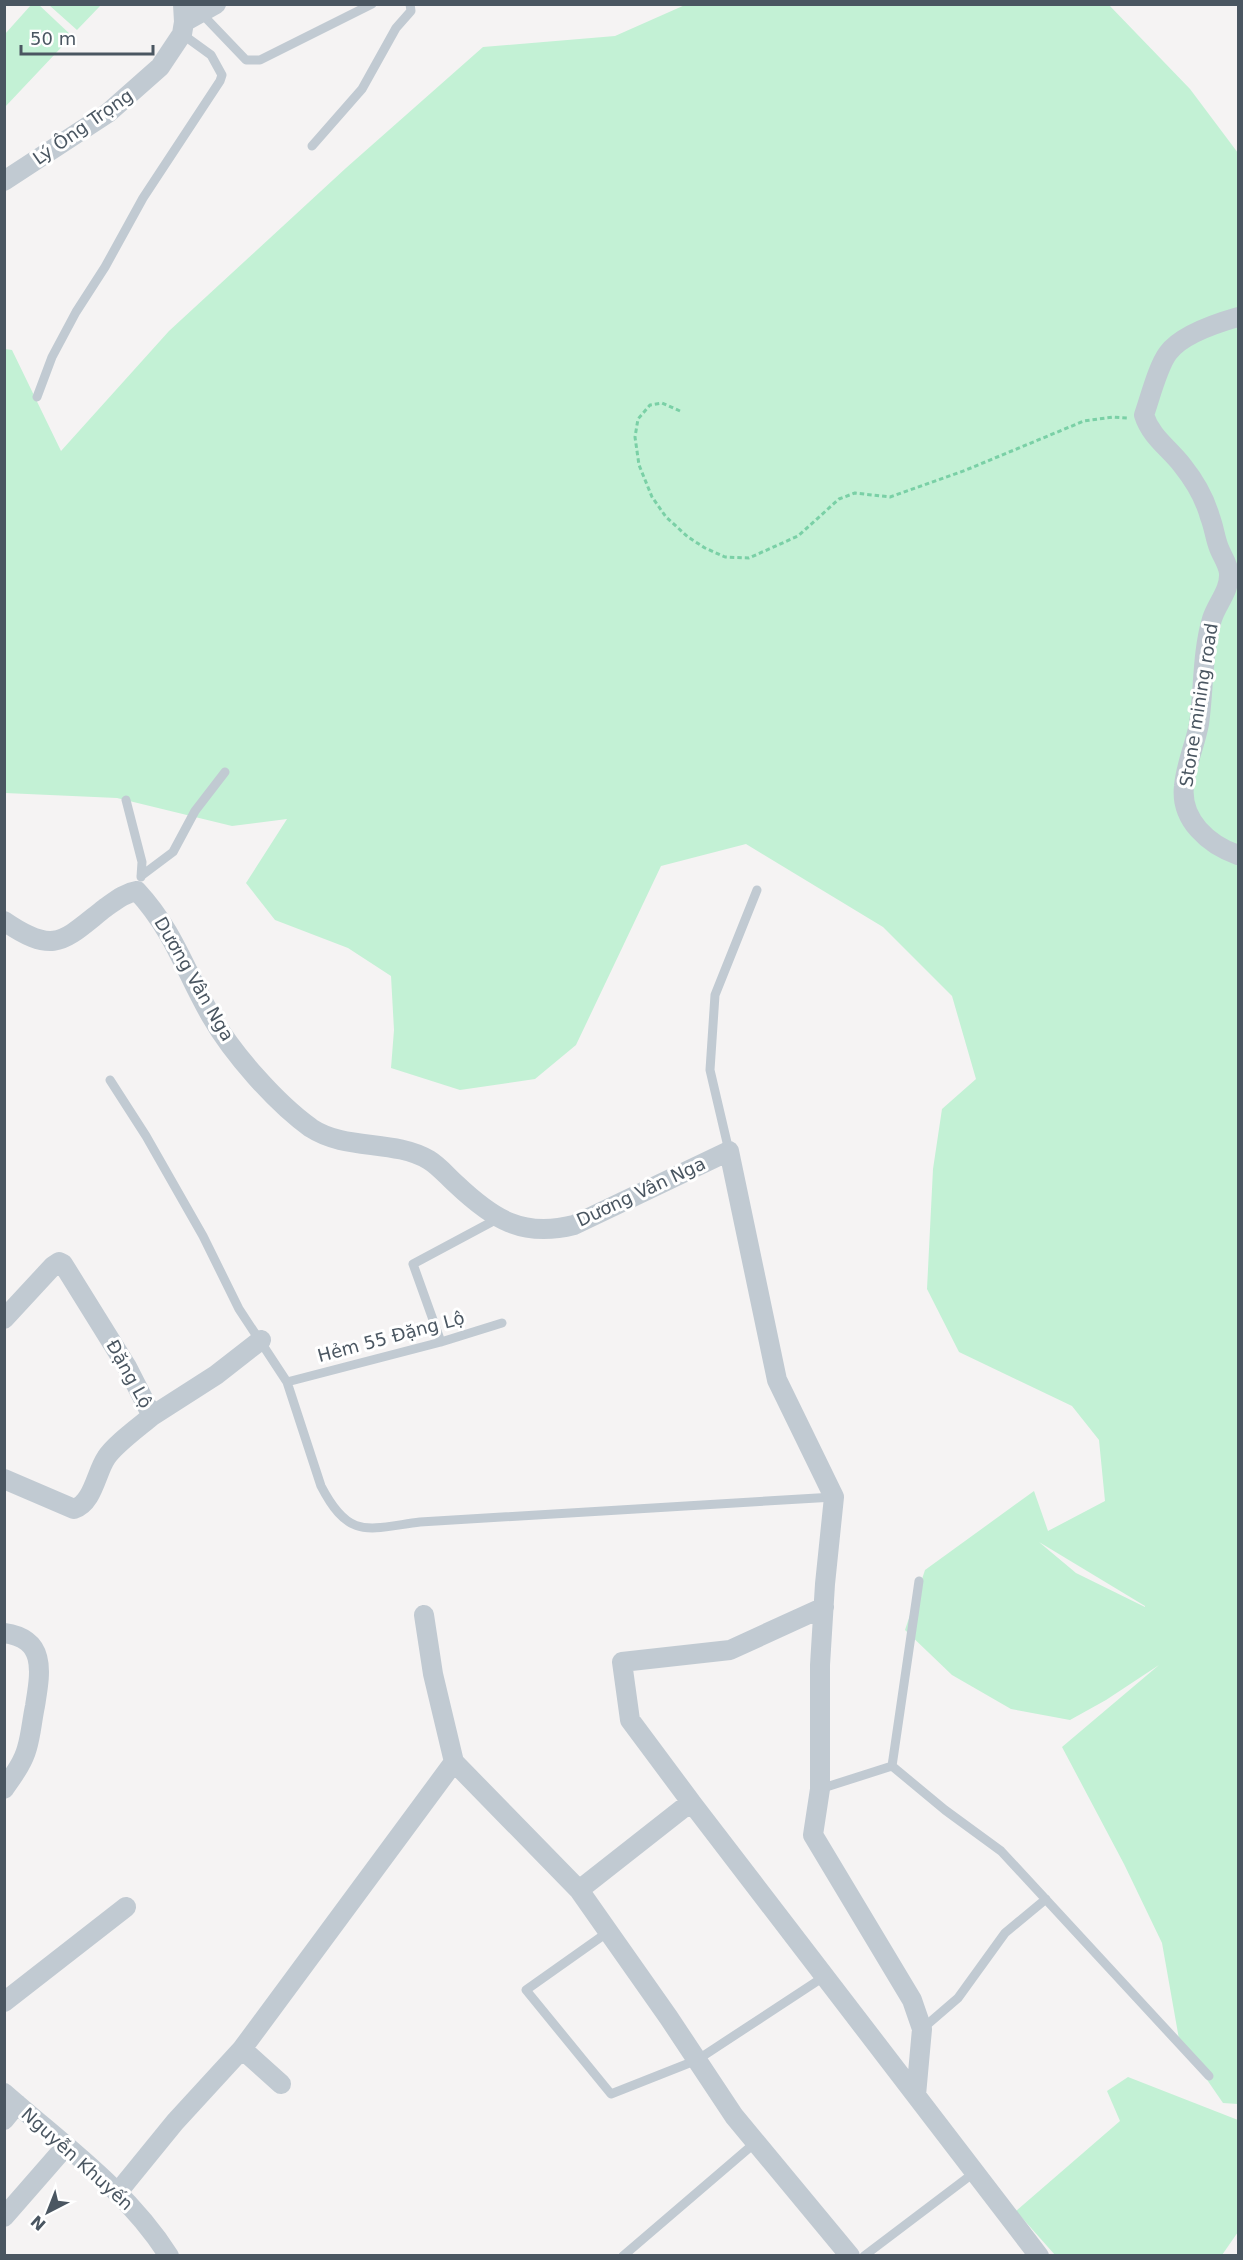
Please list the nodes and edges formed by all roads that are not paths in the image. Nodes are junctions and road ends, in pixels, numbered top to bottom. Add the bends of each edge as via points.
1 (372, 4) edge
2 (410, 4) edge
3 (193, 16) edge
4 (312, 146) dead end
5 (4, 181) edge
6 (1239, 317) edge
7 (37, 397) dead end
8 (225, 772) dead end
9 (126, 800) dead end
10 (1239, 855) edge
11 (139, 883) junction
12 (757, 890) dead end
13 (4, 921) edge
14 (110, 1080) dead end
15 (729, 1151) junction
16 (499, 1218) junction
17 (4, 1319) edge
18 (502, 1323) dead end
19 (261, 1340) junction
20 (441, 1342) junction
21 (287, 1382) junction
22 (152, 1416) junction
23 (4, 1479) edge
24 (834, 1497) junction
25 (919, 1581) dead end
26 (824, 1607) junction
27 (424, 1615) dead end
28 (4, 1633) edge
29 (454, 1762) junction
30 (892, 1766) junction
31 (4, 1789) edge
32 (820, 1789) junction
33 (691, 1802) junction
34 (579, 1890) junction
35 (1046, 1899) junction
36 (126, 1907) dead end
37 (608, 1932) junction
38 (825, 1976) junction
39 (4, 2002) edge
40 (922, 2029) junction
41 (242, 2049) junction
42 (697, 2060) junction
43 (1209, 2076) dead end
44 (281, 2084) dead end
45 (916, 2095) junction
46 (11, 2098) edge
47 (4, 2120) edge
48 (756, 2142) junction
49 (66, 2146) junction
50 (975, 2172) junction
51 (118, 2192) junction
52 (4, 2217) edge
53 (169, 2256) edge
54 (623, 2256) edge
55 (850, 2256) edge
56 (864, 2256) edge
57 (1039, 2256) edge

1 - 3 lane via 260,60 246,60
2 - 4 lane via 411,11 396,28 362,89
3 - 5 street, Lý Ông Trọng via 160,67 108,113
3 - 7 lane via 222,75 220,81 143,198 76,312 52,357
6 - 10 street, Stone mining road via 1179,340 1167,354 1144,415 1161,444 1181,464 1198,490 1229,572 1226,590 1212,617 1199,724 1183,787 1185,803 1200,831 1214,844
8 - 11 lane via 195,811 173,852
9 - 11 lane via 142,862
11 - 13 street via 77,932 57,941 33,938
11 - 16 street, Dương Vân Nga via 177,946 219,1029 287,1108 329,1138 393,1149 429,1160
12 - 15 lane via 716,996 710,1070
14 - 19 lane via 203,1236 239,1309
15 - 16 street, Dương Vân Nga via 574,1225 524,1228
15 - 24 street via 777,1380
16 - 20 lane via 412,1264
17 - 22 street, Đặng Lộ via 53,1266 63,1264
18 - 20 lane, Hẻm 55 Đặng Lộ
19 - 21 lane
19 - 22 street
20 - 21 lane, Hẻm 55 Đặng Lộ
21 - 24 lane via 321,1486 346,1521 365,1529 420,1522
22 - 23 street, Đặng Lộ via 106,1457 79,1507 74,1509
24 - 26 street
25 - 30 lane
26 - 32 street
26 - 33 street via 730,1650 622,1662 630,1720
27 - 29 street
28 - 31 street via 19,1635 31,1645 41,1670 27,1749
29 - 34 street
29 - 41 street
30 - 32 lane
30 - 35 lane via 1001,1851
32 - 40 street via 813,1835 912,2000
33 - 34 street
33 - 38 street
34 - 37 street
35 - 40 lane via 1005,1933 958,1998
35 - 43 lane
36 - 39 street
37 - 42 street
37 - 42 lane via 526,1990 611,2094
38 - 42 lane
38 - 45 street
40 - 45 street
41 - 44 street
41 - 51 street
42 - 48 street
45 - 50 street
46 - 47 street
46 - 49 street, Nguyễn Khuyến
48 - 54 lane
48 - 55 street
49 - 51 street, Nguyễn Khuyến
49 - 52 street
50 - 56 lane
50 - 57 street
51 - 53 street, Nguyễn Khuyến

